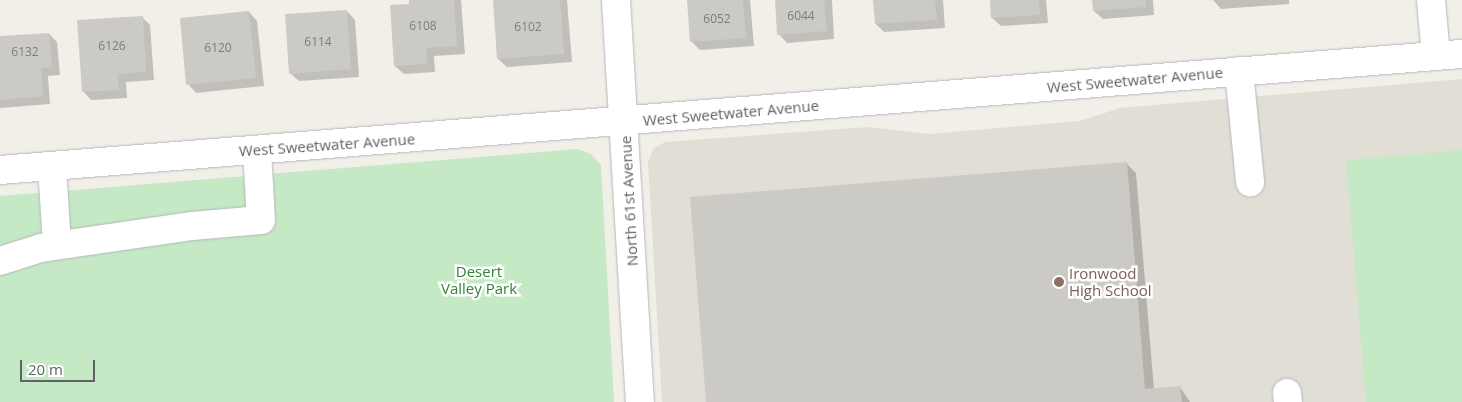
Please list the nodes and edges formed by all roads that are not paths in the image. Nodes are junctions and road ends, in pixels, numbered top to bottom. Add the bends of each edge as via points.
1 (616, 0) edge
2 (1431, 0) edge
3 (1449, 55) edge
4 (1239, 71) junction
5 (624, 121) junction
6 (257, 151) junction
7 (52, 167) junction
8 (0, 170) edge
9 (1250, 182) dead end
10 (49, 247) junction
11 (0, 261) edge
12 (640, 402) edge

1 - 5 street, North 61st Avenue
2 - 3 street
3 - 4 street, West Sweetwater Avenue
4 - 5 street, West Sweetwater Avenue
4 - 9 street
5 - 6 street, West Sweetwater Avenue
5 - 12 street, North 61st Avenue
6 - 7 street, West Sweetwater Avenue
6 - 10 street via 261,220
7 - 8 street, West Sweetwater Avenue
7 - 10 street
10 - 11 street

